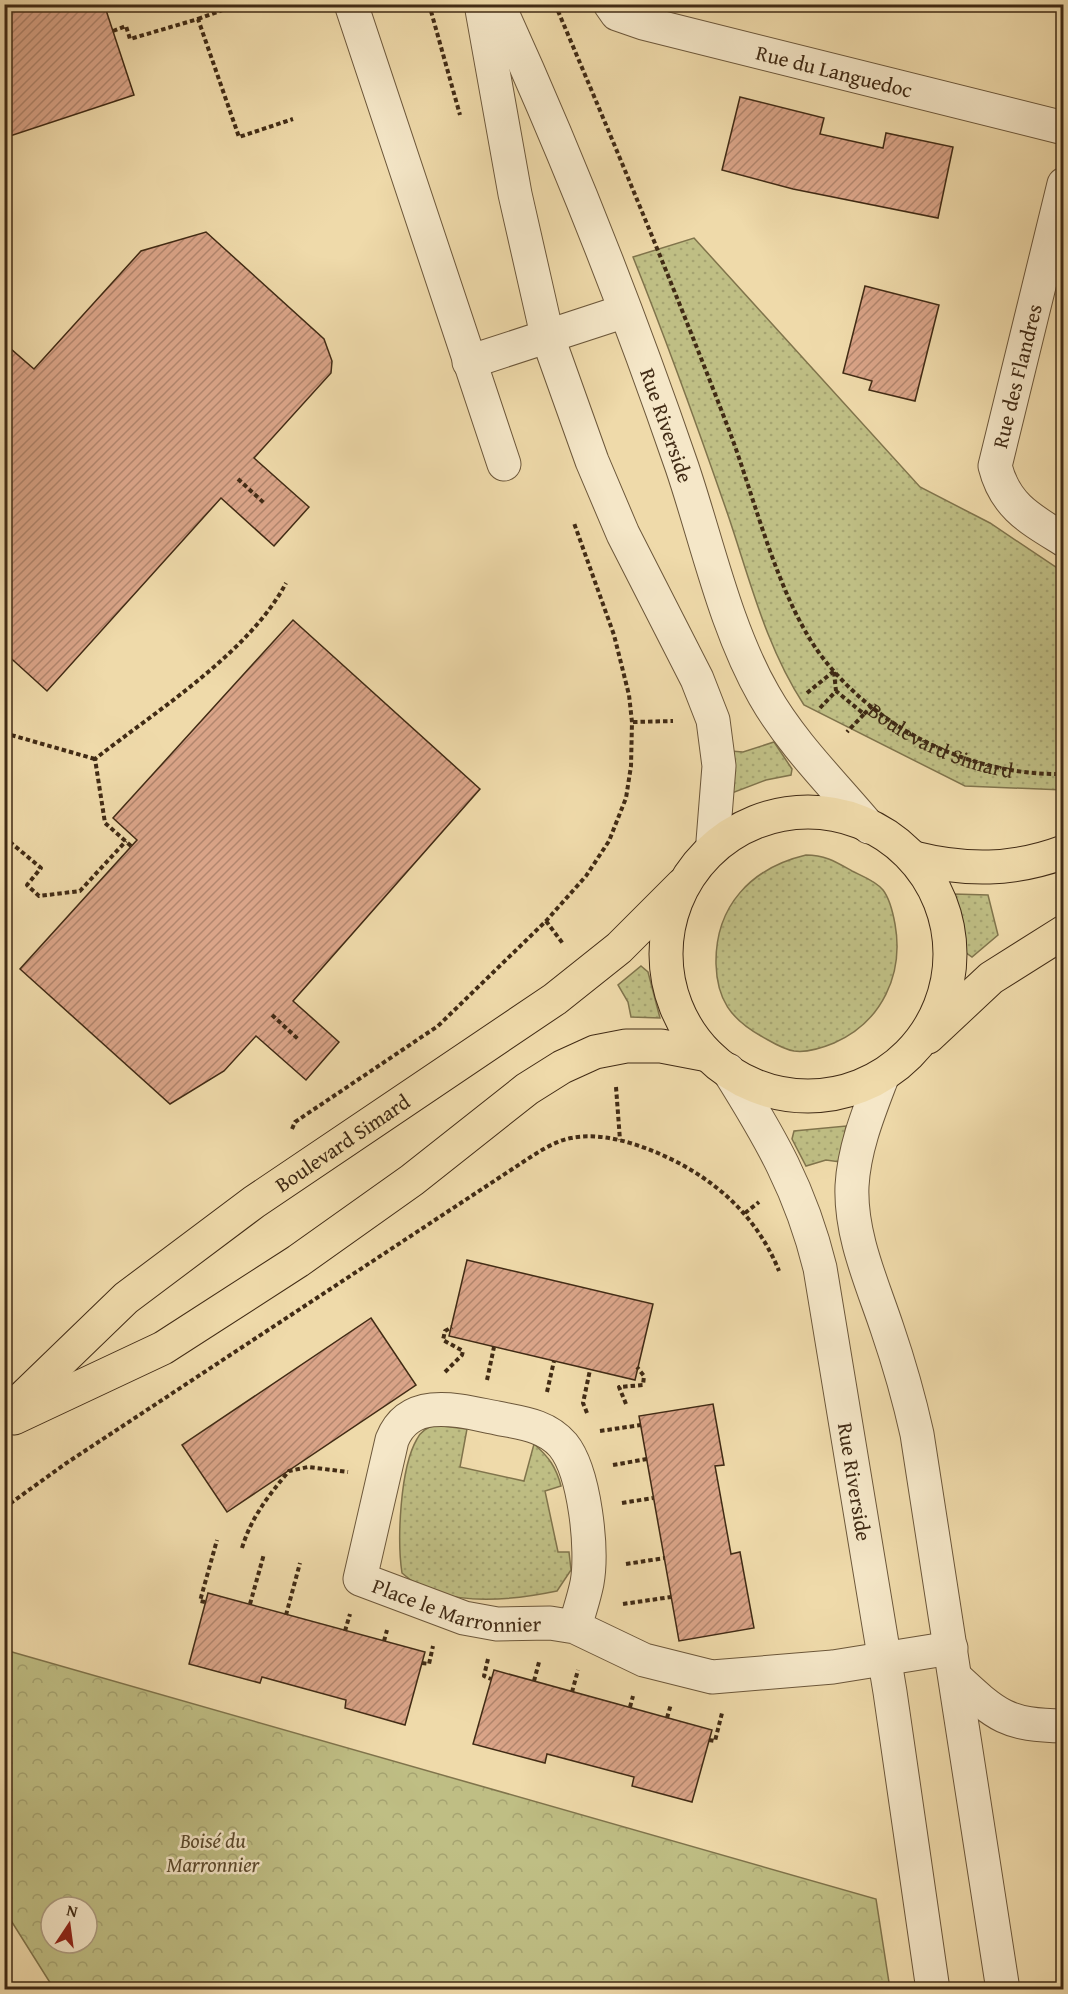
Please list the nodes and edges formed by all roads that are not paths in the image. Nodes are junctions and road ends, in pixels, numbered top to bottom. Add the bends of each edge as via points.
1 (351, 4) edge
2 (481, 4) edge
3 (498, 4) edge
4 (610, 4) edge
5 (1064, 129) edge
6 (1064, 184) edge
7 (625, 311) junction
8 (547, 335) junction
9 (469, 362) junction
10 (504, 464) dead end
11 (1064, 540) edge
12 (869, 827) junction
13 (713, 841) junction
14 (1064, 852) edge
15 (914, 858) junction
16 (689, 878) junction
17 (1064, 932) edge
18 (914, 1051) junction
19 (718, 1063) junction
20 (882, 1080) junction
21 (4, 1416) edge
22 (4, 1423) edge
23 (574, 1627) junction
24 (884, 1658) junction
25 (954, 1663) junction
26 (1064, 1726) edge
27 (933, 1989) edge
28 (1003, 1989) edge

1 - 9 street
2 - 8 street via 514,194
3 - 7 street, Rue Riverside via 551,121
4 - 5 street, Rue du Languedoc via 617,14 643,23
6 - 11 street, Rue des Flandres via 995,466 1000,486 1018,510
7 - 8 street
7 - 12 street, Rue Riverside via 753,676 784,726
8 - 9 street
8 - 13 street via 623,534 697,679 712,720 720,766
9 - 10 street
12 - 13 main road via 820,810 785,808 748,818
12 - 15 main road
13 - 16 main road
14 - 15 main road via 1029,864 991,868 956,867
15 - 18 main road via 940,902 946,953 936,1006
16 - 19 main road via 675,914 669,972 681,1021
16 - 21 main road, Boulevard Simard via 619,948 563,993 254,1202 126,1298
17 - 18 main road via 991,978
18 - 20 main road
19 - 20 main road via 758,1087 805,1099 854,1093
19 - 22 main road via 661,1046 626,1046 595,1052 562,1067 527,1089 366,1214 163,1348
19 - 24 street, Rue Riverside via 778,1153 812,1235 826,1299
20 - 25 street via 854,1164 853,1202 863,1257 910,1400
23 - 23 street, Place le Marronnier via 587,1584 589,1540 577,1476 565,1447 541,1428 463,1411 432,1409 410,1416 392,1440 360,1579 464,1618 498,1624 550,1623
23 - 24 street, Place le Marronnier via 644,1660 712,1677 833,1667
24 - 25 street, Place le Marronnier
24 - 27 street, Rue Riverside
25 - 26 street via 993,1713 1040,1725
25 - 28 street

